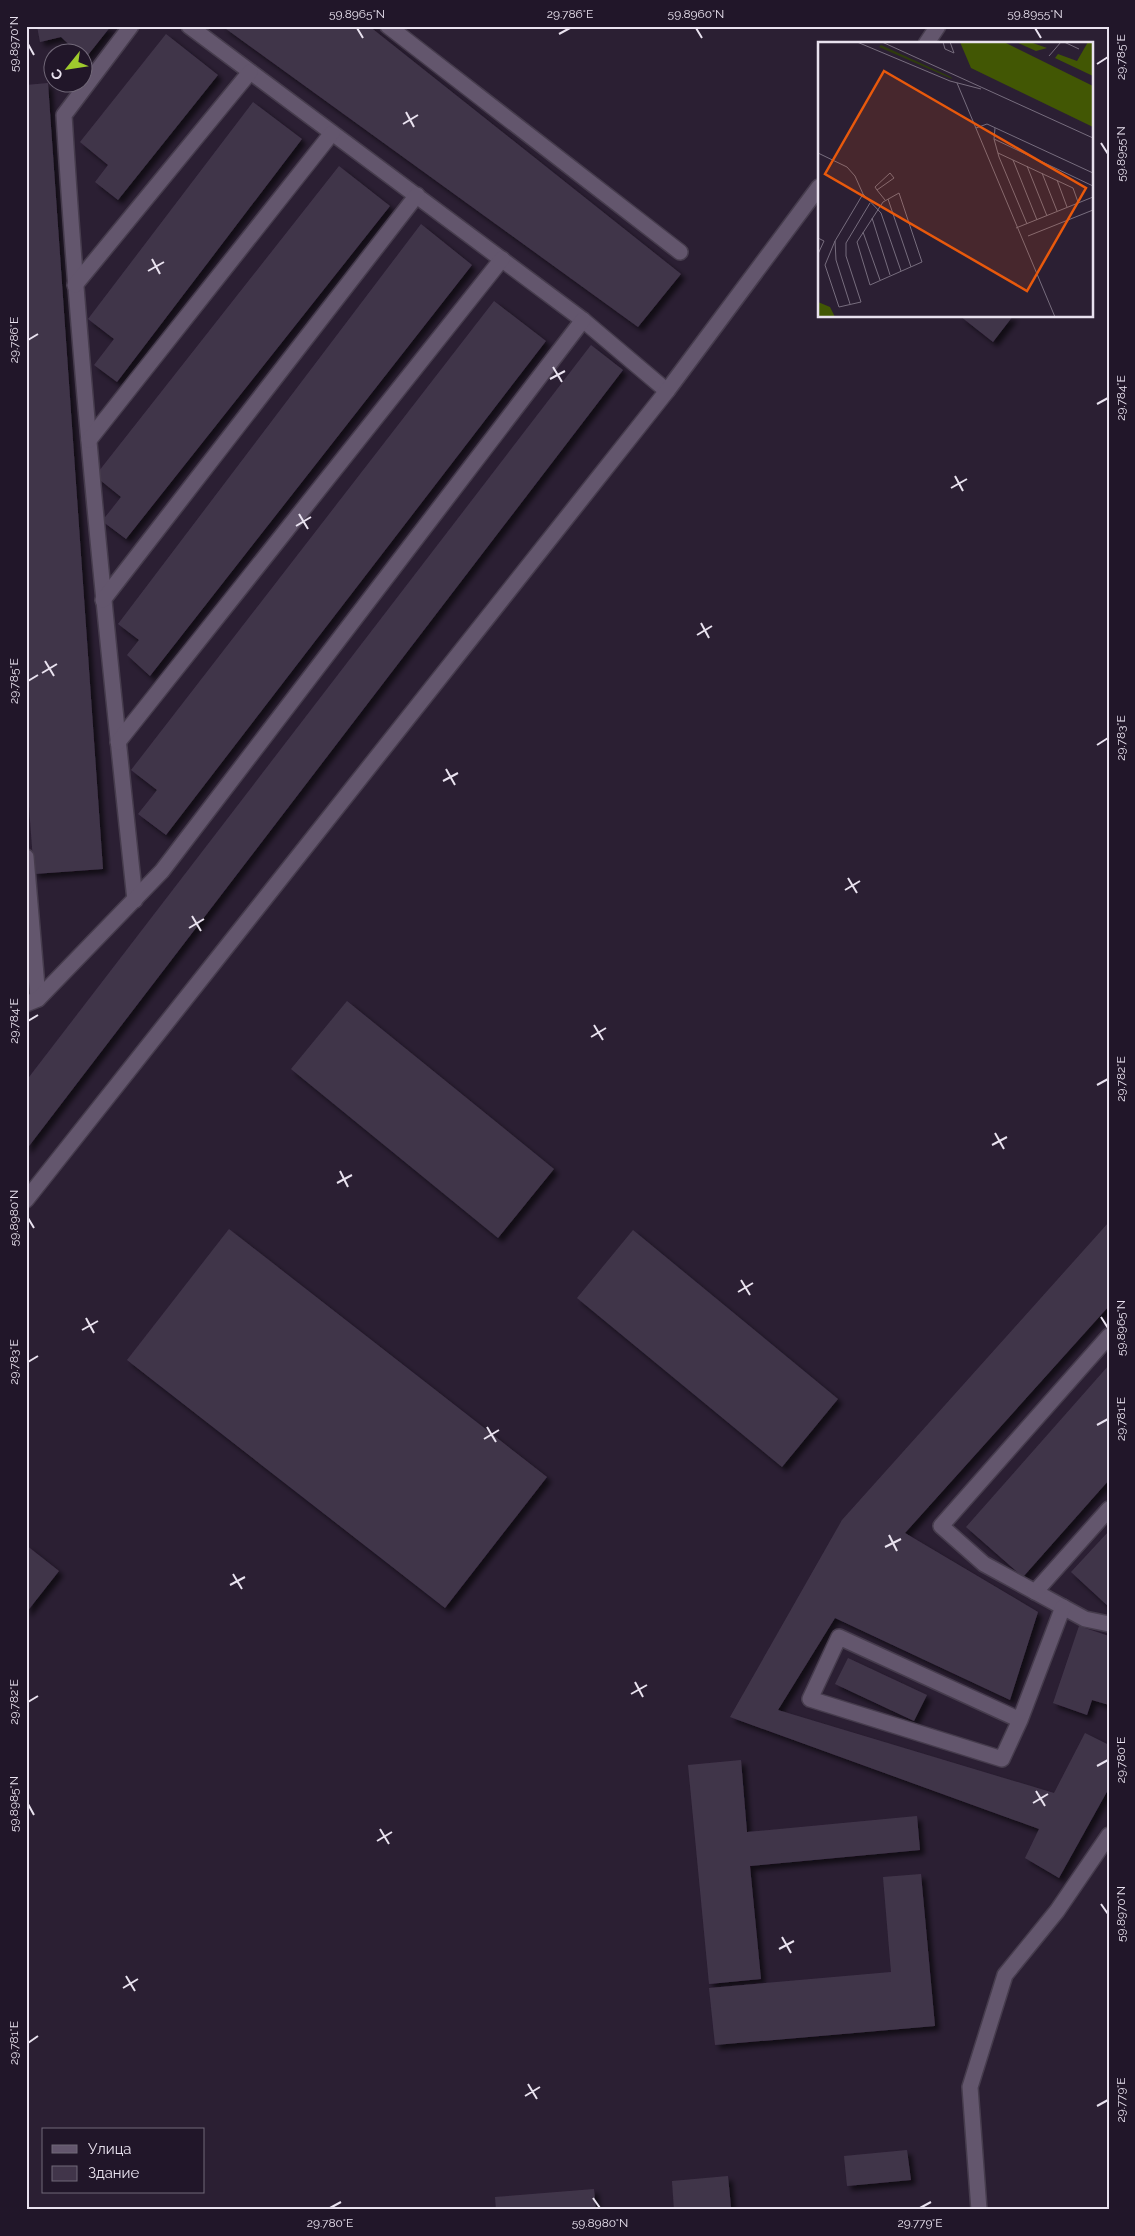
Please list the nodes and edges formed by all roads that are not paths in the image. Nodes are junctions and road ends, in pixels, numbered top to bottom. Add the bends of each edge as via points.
1 (131, 26) edge
2 (189, 26) edge
3 (388, 26) edge
4 (938, 26) edge
5 (927, 42) edge
6 (250, 72) junction
7 (332, 133) junction
8 (818, 189) edge
9 (417, 196) junction
10 (680, 252) dead end
11 (502, 259) junction
12 (75, 285) junction
13 (583, 320) junction
14 (667, 391) junction
15 (89, 440) junction
16 (103, 600) junction
17 (118, 742) junction
18 (26, 857) edge
19 (135, 900) junction
20 (32, 1001) edge
21 (27, 1198) edge
22 (1109, 1336) edge
23 (1109, 1509) edge
24 (1035, 1592) junction
25 (1063, 1607) junction
26 (1109, 1624) edge
27 (1020, 1720) junction
28 (1109, 1835) edge
29 (979, 2210) edge

1 - 12 street via 64,115
2 - 6 street
3 - 10 street
4 - 5 street
6 - 7 street
6 - 12 street
7 - 9 street
7 - 15 street
8 - 14 street
9 - 11 street
9 - 16 street
11 - 13 street
11 - 17 street
12 - 15 street
13 - 14 street
13 - 19 street via 162,871
14 - 21 street
15 - 16 street
16 - 17 street
17 - 19 street
18 - 20 street
19 - 20 street
22 - 24 street via 941,1526 984,1564
23 - 24 street
24 - 25 street
25 - 26 street via 1085,1620
25 - 27 street
27 - 27 street via 839,1637 810,1699 1002,1759
28 - 29 street via 1057,1911 1005,1975 970,2087

